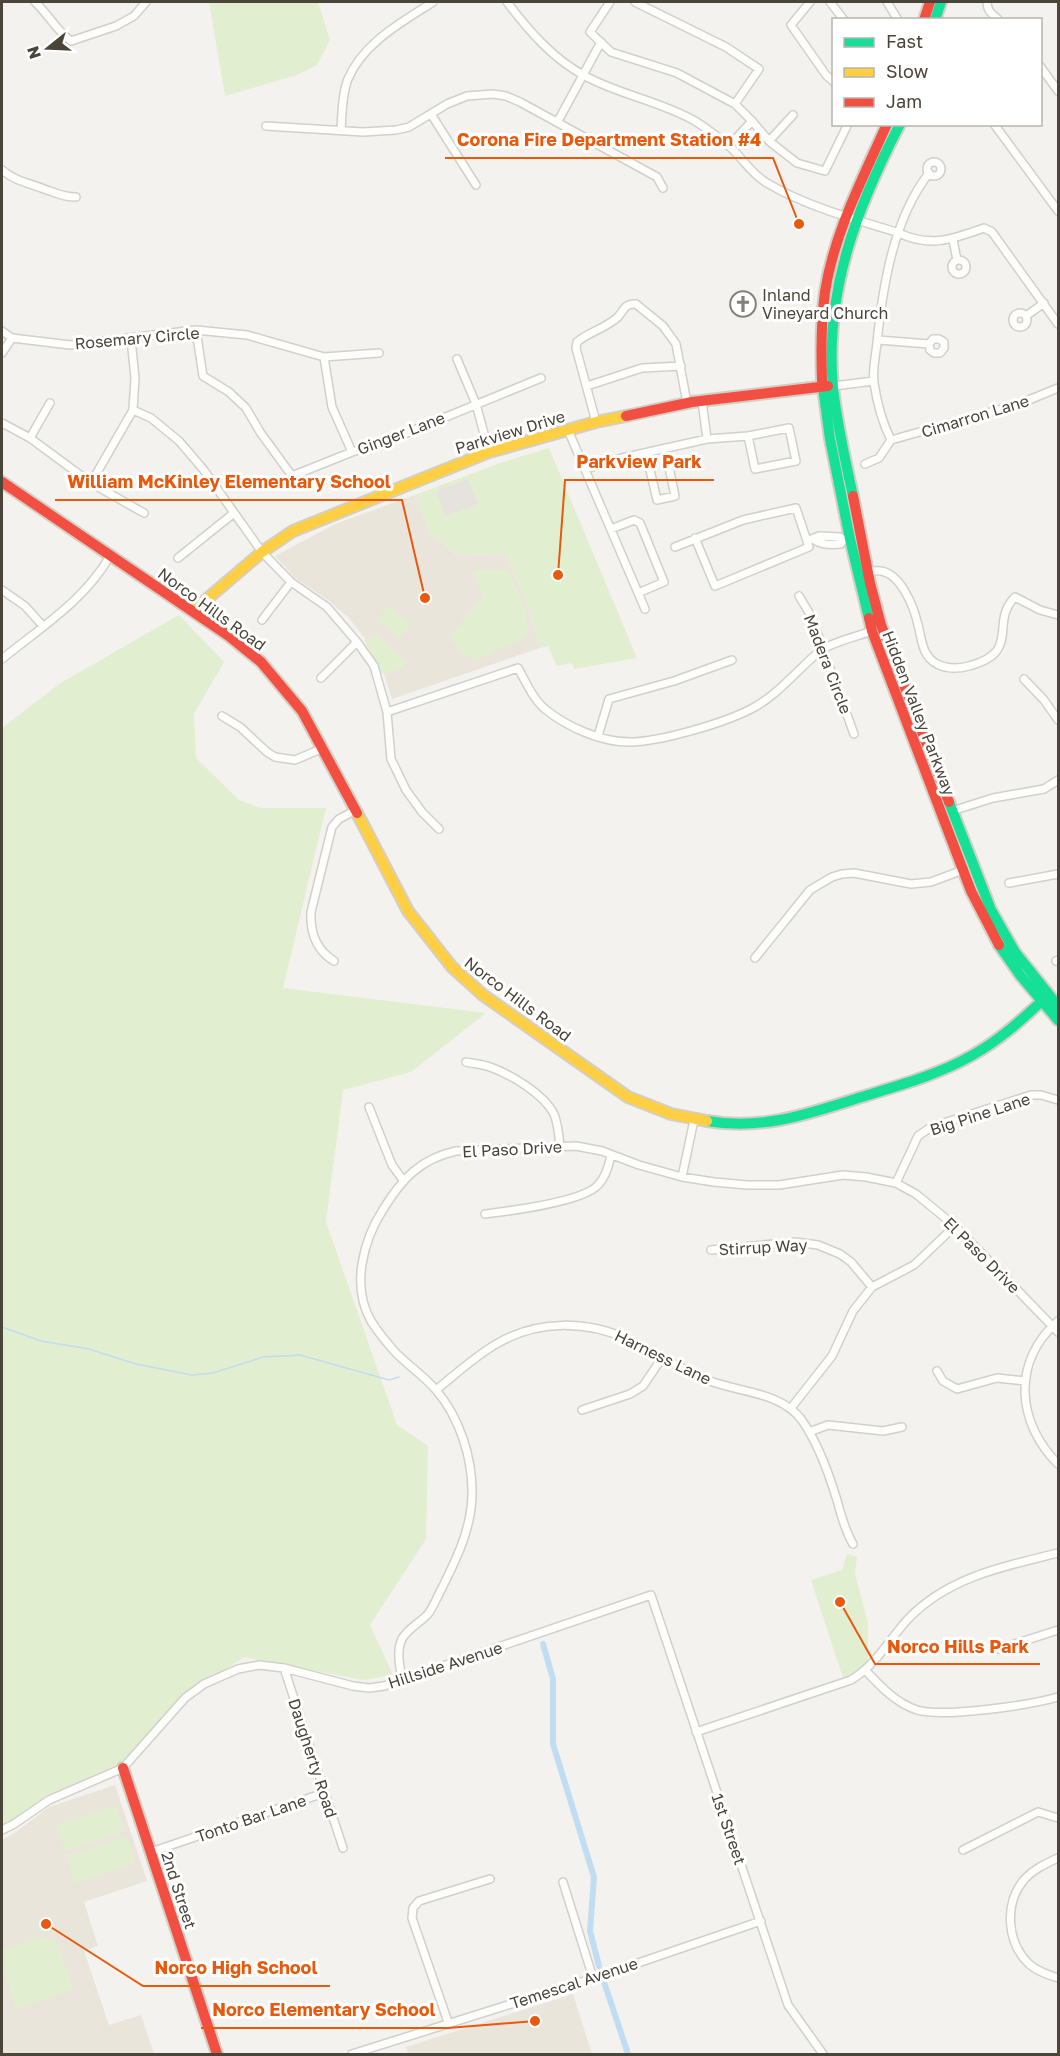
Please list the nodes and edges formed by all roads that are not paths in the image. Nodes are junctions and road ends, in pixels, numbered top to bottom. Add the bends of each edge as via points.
1 (35, 2) edge
2 (146, 2) edge
3 (433, 2) edge
4 (610, 2) edge
5 (635, 2) edge
6 (810, 2) edge
7 (830, 2) edge
8 (887, 2) edge
9 (930, 2) edge
10 (941, 2) edge
11 (511, 3) edge
12 (987, 4) edge
13 (842, 18) edge
14 (897, 18) edge
15 (925, 18) edge
16 (936, 18) edge
17 (996, 18) edge
18 (601, 42) junction
19 (1042, 67) edge
20 (584, 76) junction
21 (832, 80) edge
22 (1059, 91) edge
23 (735, 104) junction
24 (431, 114) junction
25 (793, 114) dead end
26 (558, 121) junction
27 (753, 121) junction
28 (266, 126) dead end
29 (847, 126) edge
30 (885, 126) edge
31 (899, 126) edge
32 (995, 126) edge
33 (341, 130) junction
34 (769, 141) junction
35 (729, 146) junction
36 (2, 170) edge
37 (929, 173) dead end
38 (476, 185) dead end
39 (663, 188) dead end
40 (76, 197) dead end
41 (1059, 211) edge
42 (851, 217) junction
43 (899, 233) junction
44 (953, 240) junction
45 (957, 260) dead end
46 (1044, 303) junction
47 (1026, 316) dead end
48 (1059, 324) edge
49 (196, 330) junction
50 (2, 331) edge
51 (12, 338) junction
52 (131, 339) junction
53 (878, 340) junction
54 (929, 344) dead end
55 (2, 353) edge
56 (379, 353) dead end
57 (324, 357) junction
58 (457, 359) dead end
59 (681, 366) junction
60 (542, 378) dead end
61 (873, 381) junction
62 (587, 386) junction
63 (828, 387) junction
64 (1059, 388) edge
65 (702, 401) junction
66 (50, 403) dead end
67 (687, 403) junction
68 (476, 404) junction
69 (133, 410) junction
70 (2, 423) edge
71 (596, 423) junction
72 (568, 430) junction
73 (748, 436) junction
74 (30, 438) junction
75 (707, 439) junction
76 (891, 440) junction
77 (665, 448) junction
78 (352, 452) junction
79 (489, 452) junction
80 (646, 453) junction
81 (865, 464) dead end
82 (586, 469) junction
83 (2, 482) edge
84 (91, 483) junction
85 (855, 512) junction
86 (144, 513) dead end
87 (234, 513) junction
88 (611, 529) junction
89 (695, 538) junction
90 (810, 540) junction
91 (847, 540) junction
92 (675, 547) dead end
93 (262, 552) junction
94 (110, 556) junction
95 (178, 558) dead end
96 (869, 577) junction
97 (291, 582) junction
98 (2, 590) edge
99 (638, 593) junction
100 (799, 596) dead end
101 (645, 609) dead end
102 (193, 612) junction
103 (1059, 615) edge
104 (262, 620) dead end
105 (43, 626) junction
106 (872, 631) junction
107 (357, 642) junction
108 (823, 649) junction
109 (2, 659) edge
110 (732, 660) dead end
111 (899, 672) junction
112 (321, 678) dead end
113 (1024, 679) dead end
114 (387, 712) junction
115 (222, 716) dead end
116 (1059, 720) edge
117 (854, 734) dead end
118 (598, 736) junction
119 (323, 748) junction
120 (1059, 780) edge
121 (356, 810) junction
122 (952, 811) junction
123 (439, 829) dead end
124 (963, 870) junction
125 (1059, 874) edge
126 (1009, 883) dead end
127 (755, 958) dead end
128 (334, 961) dead end
129 (1045, 998) junction
130 (1059, 1006) edge
131 (1059, 1020) edge
132 (466, 1062) dead end
133 (1059, 1100) edge
134 (369, 1107) dead end
135 (694, 1120) junction
136 (560, 1146) junction
137 (611, 1155) junction
138 (682, 1177) junction
139 (403, 1180) junction
140 (896, 1184) junction
141 (485, 1214) dead end
142 (955, 1226) junction
143 (711, 1250) dead end
144 (872, 1287) junction
145 (1055, 1323) edge
146 (1059, 1332) edge
147 (662, 1359) junction
148 (937, 1371) dead end
149 (1025, 1381) junction
150 (436, 1390) junction
151 (791, 1408) junction
152 (582, 1410) dead end
153 (902, 1427) dead end
154 (809, 1432) junction
155 (1059, 1464) edge
156 (853, 1544) dead end
157 (1059, 1553) edge
158 (651, 1595) joint
159 (1059, 1630) edge
160 (999, 1649) dead end
161 (284, 1668) junction
162 (866, 1671) junction
163 (402, 1680) junction
164 (1059, 1697) edge
165 (696, 1732) junction
166 (123, 1768) junction
167 (318, 1795) dead end
168 (1059, 1818) edge
169 (2, 1830) edge
170 (343, 1848) dead end
171 (963, 1850) dead end
172 (151, 1852) junction
173 (1059, 1858) edge
174 (490, 1879) dead end
175 (563, 1882) dead end
176 (761, 1921) junction
177 (593, 1978) junction
178 (1059, 1978) edge
179 (448, 2022) junction
180 (217, 2055) edge
181 (352, 2055) edge
182 (823, 2055) edge

1 - 2 street via 71,41 116,26 134,16
3 - 33 street via 378,41 357,62 347,81
4 - 18 street via 590,32
5 - 23 street via 726,47 759,69
6 - 21 street via 791,25
7 - 13 street
8 - 14 street
9 - 15 street
10 - 16 street
11 - 20 street via 529,31
12 - 17 street
18 - 20 street
18 - 23 street via 611,52 677,73
19 - 22 street
20 - 26 street
20 - 35 street via 656,102 694,121
23 - 27 street
24 - 26 street via 467,96 493,94 506,96
24 - 33 street via 396,130
24 - 38 street
25 - 34 street
26 - 39 street via 657,177
27 - 34 street
27 - 35 street
28 - 33 street
29 - 34 street via 825,171 797,163
30 - 42 street
31 - 42 street
32 - 41 street
35 - 42 street via 766,183 802,201
36 - 40 street via 10,177 63,197
37 - 43 street via 909,205
42 - 43 street
42 - 63 street via 837,294
43 - 44 street via 926,242
43 - 53 street via 882,294
44 - 45 street
44 - 46 street via 984,228 992,232
46 - 47 street
46 - 48 street
49 - 52 street, Rosemary Circle
49 - 57 street, Rosemary Circle via 247,335
49 - 78 street, Ginger Lane via 203,376 246,408 292,476
50 - 51 street, Rosemary Circle
51 - 52 street, Rosemary Circle via 70,345
51 - 55 street
52 - 69 street
53 - 54 street
53 - 61 street
56 - 57 street, Rosemary Circle
57 - 78 street via 332,407
58 - 68 street
59 - 62 street via 642,368
59 - 62 street via 676,344 663,326 636,304 627,305 619,316 577,342
59 - 67 street
60 - 68 street, Ginger Lane
61 - 63 street, Parkview Drive
61 - 76 street
62 - 71 street
63 - 65 street, Parkview Drive
63 - 85 street, Hidden Valley Parkway
63 - 91 street, Hidden Valley Parkway via 830,439
64 - 76 street, Cimarron Lane via 1019,405
65 - 67 street, Parkview Drive
65 - 75 street
66 - 74 street
67 - 71 street, Parkview Drive
68 - 78 street, Ginger Lane
68 - 79 street
69 - 84 street
69 - 87 street via 151,418 179,441
70 - 74 street
71 - 72 street, Parkview Drive
72 - 79 street, Parkview Drive
72 - 82 street
73 - 73 street via 755,469 796,461 789,428
73 - 75 street
74 - 84 street
75 - 77 street
76 - 81 street via 879,458
77 - 80 street
77 - 80 street via 675,496 657,500
79 - 93 street, Parkview Drive via 293,531
80 - 82 street
82 - 88 street
83 - 94 street, Norco Hills Road
84 - 86 street
85 - 91 street via 854,537
85 - 96 street, Hidden Valley Parkway
87 - 93 street
87 - 95 street
88 - 99 street
88 - 99 street via 634,520 640,523 664,582
89 - 90 street via 743,520 796,508
89 - 90 street via 715,586 808,547
89 - 92 street
90 - 91 street via 841,544
91 - 106 street, Hidden Valley Parkway
93 - 97 street
93 - 102 street, Parkview Drive
94 - 102 street, Norco Hills Road
94 - 105 street via 91,585
96 - 103 street via 880,570 903,587 921,644 936,664 946,668 977,664 996,652 1003,638 1007,605 1015,597
96 - 106 street via 868,593 875,622
96 - 111 street, Hidden Valley Parkway
97 - 104 street
97 - 107 street via 327,607
98 - 105 street via 25,606
99 - 101 street
100 - 108 street, Madera Circle
102 - 119 street, Norco Hills Road via 261,662 302,711
105 - 109 street
106 - 108 street
106 - 111 street via 880,637 892,667
106 - 124 street, Hidden Valley Parkway
107 - 112 street
107 - 114 street via 374,666
108 - 117 street, Madera Circle
108 - 118 street via 752,708 702,727 655,738 630,742
110 - 118 street via 609,699
111 - 122 street, Hidden Valley Parkway
113 - 116 street
114 - 118 street via 518,668 545,709 572,727
114 - 123 street via 391,759 406,790
115 - 119 street via 275,757 295,760
119 - 121 street, Norco Hills Road
120 - 122 street via 1044,789 993,798
121 - 128 street via 332,827 311,912 316,943
121 - 135 street, Norco Hills Road via 408,911 465,979 628,1097 653,1109
122 - 129 street, Hidden Valley Parkway via 1000,929
124 - 127 street via 931,882 911,884 854,873 832,877 810,890
124 - 129 street, Hidden Valley Parkway via 990,932 1017,973
125 - 126 street
129 - 130 street, Hidden Valley Parkway
129 - 131 street, Hidden Valley Parkway
129 - 135 street, Norco Hills Road via 984,1048 936,1073 781,1121 751,1125
132 - 136 street via 489,1066 542,1097 556,1120
133 - 140 street, Big Pine Lane via 1031,1095 931,1127 918,1136
134 - 139 street via 392,1166
135 - 138 street
136 - 137 street, El Paso Drive
136 - 139 street, El Paso Drive via 442,1154
137 - 138 street, El Paso Drive
137 - 141 street via 601,1182 592,1190 539,1206
138 - 140 street, El Paso Drive via 779,1185 843,1175
139 - 150 street, El Paso Drive via 379,1216 362,1257 364,1299 381,1336
140 - 142 street, El Paso Drive via 916,1194
142 - 144 street via 914,1265
142 - 145 street, El Paso Drive
143 - 144 street, Stirrup Way via 795,1242 818,1245 851,1262
144 - 151 street via 853,1311 832,1356
145 - 146 street, El Paso Drive
145 - 149 street via 1035,1347
147 - 150 street, Harness Lane via 611,1332 566,1324 522,1332 498,1343
147 - 151 street, Harness Lane via 710,1381
147 - 152 street via 643,1386
148 - 149 street via 957,1389 997,1378
149 - 155 street via 1025,1402 1037,1440
150 - 163 street, El Paso Drive via 464,1440 472,1497 466,1534 454,1565 429,1613 401,1640 398,1655
151 - 154 street
153 - 154 street via 884,1431 828,1425
154 - 156 street
157 - 162 street via 994,1569 948,1589 909,1618
158 - 163 street, Hillside Avenue
158 - 165 street, 1st Street
159 - 160 street
161 - 163 street, Hillside Avenue via 369,1688
161 - 166 street, Hillside Avenue via 259,1665 238,1669 204,1684 185,1698
161 - 170 street, Daugherty Road
162 - 164 street via 897,1700 928,1712 1018,1705
162 - 165 street via 844,1683
165 - 176 street, 1st Street
166 - 169 street, Hillside Avenue via 49,1800
166 - 172 street, 2nd Street
167 - 172 street, Tonto Bar Lane
168 - 171 street via 1038,1812
172 - 180 street, 2nd Street
173 - 178 street via 1023,1881 1010,1914 1016,1946 1029,1963
174 - 179 street via 419,1901 413,1908 412,1918
175 - 177 street
176 - 177 street, Temescal Avenue
176 - 182 street, 1st Street via 788,2005
177 - 179 street, Temescal Avenue
179 - 181 street, Temescal Avenue

